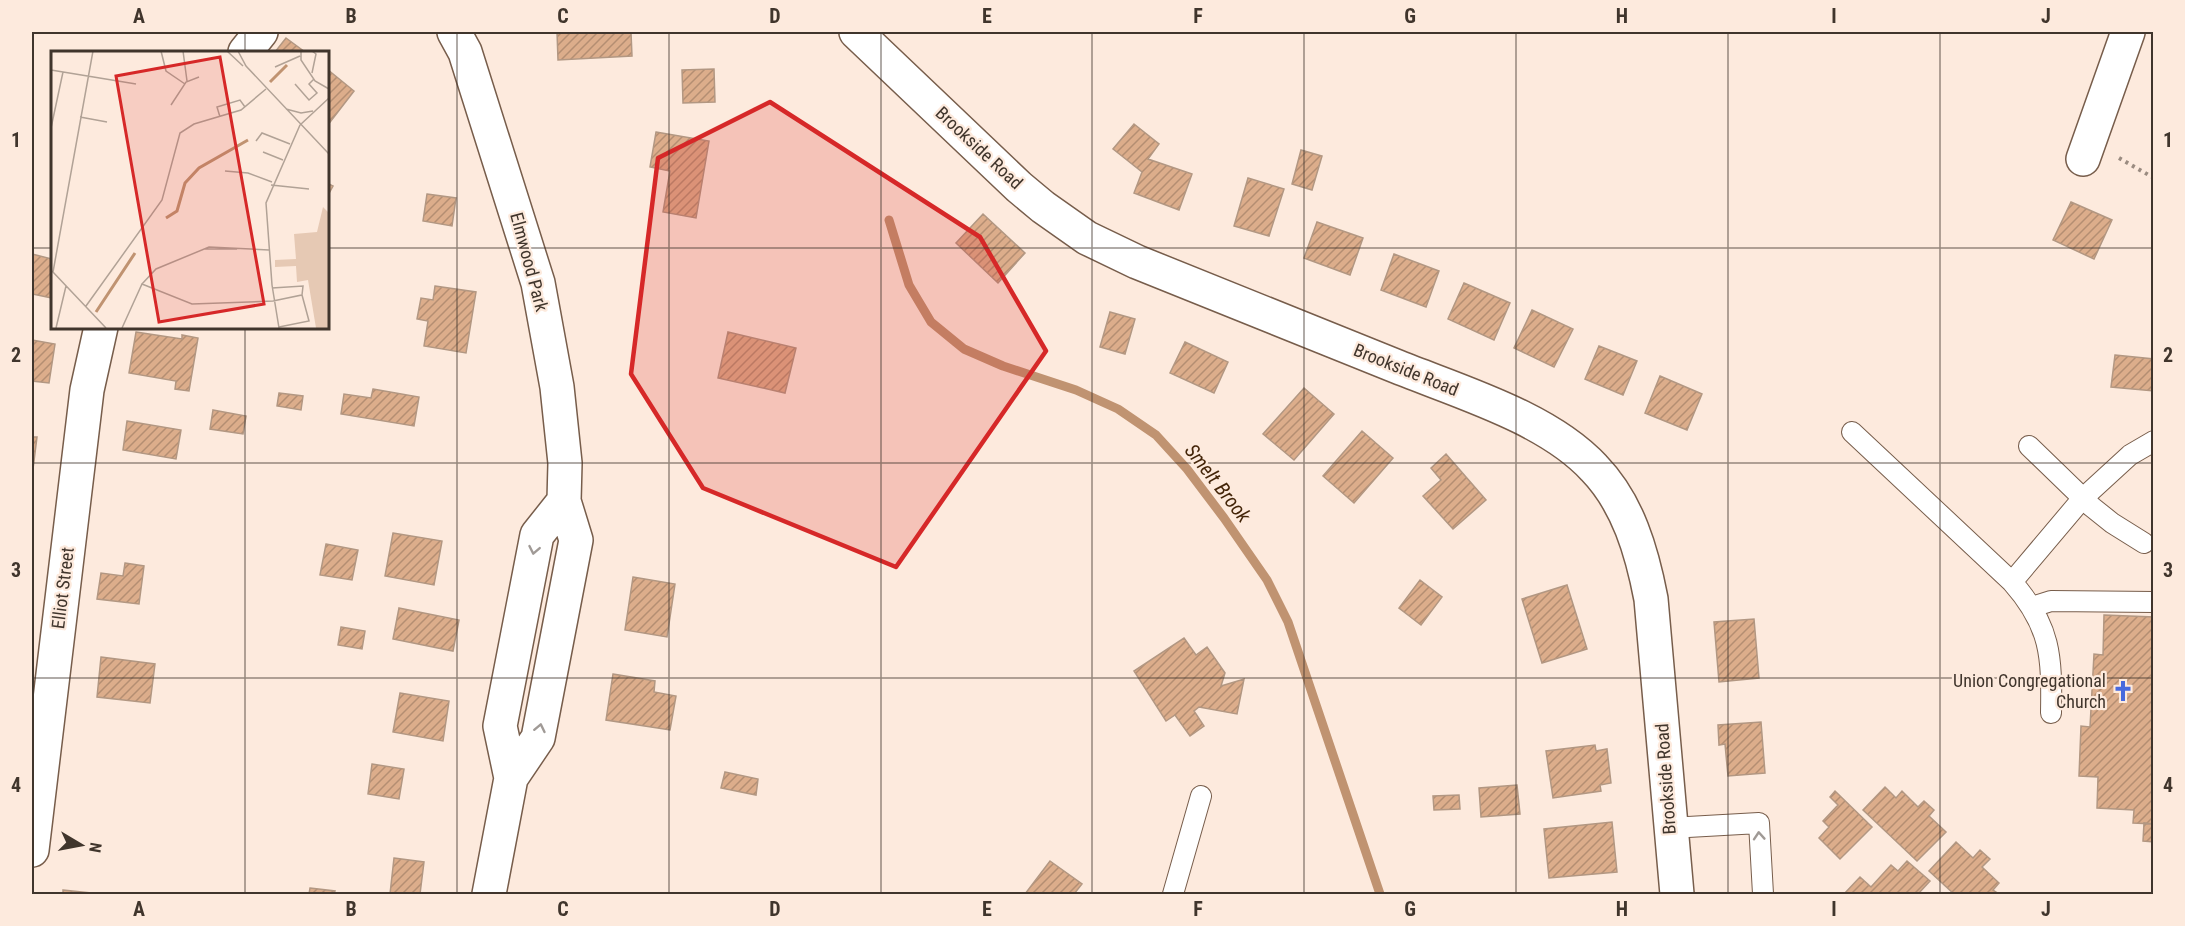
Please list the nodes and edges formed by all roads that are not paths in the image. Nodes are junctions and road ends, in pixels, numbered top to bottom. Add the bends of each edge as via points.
1 (261, 32) edge
2 (454, 32) edge
3 (856, 32) edge
4 (2128, 32) edge
5 (246, 51) edge
6 (2085, 154) road end
7 (101, 328) edge
8 (1852, 432) dead end
9 (2154, 441) edge
10 (2029, 446) dead end
11 (2082, 499) junction
12 (2144, 543) dead end
13 (2012, 582) junction
14 (2154, 602) edge
15 (2032, 607) junction
16 (2051, 712) dead end
17 (1201, 796) dead end
18 (1670, 828) junction
19 (32, 850) edge
20 (489, 894) edge
21 (1173, 894) edge
22 (1677, 894) edge
23 (1763, 894) edge

1 - 5 street
2 - 20 street, Elmwood Park via 465,51 538,283 557,387 565,463 564,501 576,540 538,738 511,778
3 - 18 street, Brookside Road via 1019,187 1087,238 1137,262 1488,403 1559,438 1590,463 1623,507 1647,577
4 - 6 street
7 - 19 street, Elliot Street via 87,390
8 - 13 lane
9 - 11 lane via 2130,455
10 - 11 lane
11 - 12 lane
11 - 13 lane
13 - 15 lane
14 - 15 lane via 2057,601
15 - 16 lane via 2049,646
17 - 21 lane
18 - 22 street, Brookside Road
23 -> 18 lane via 1759,823

